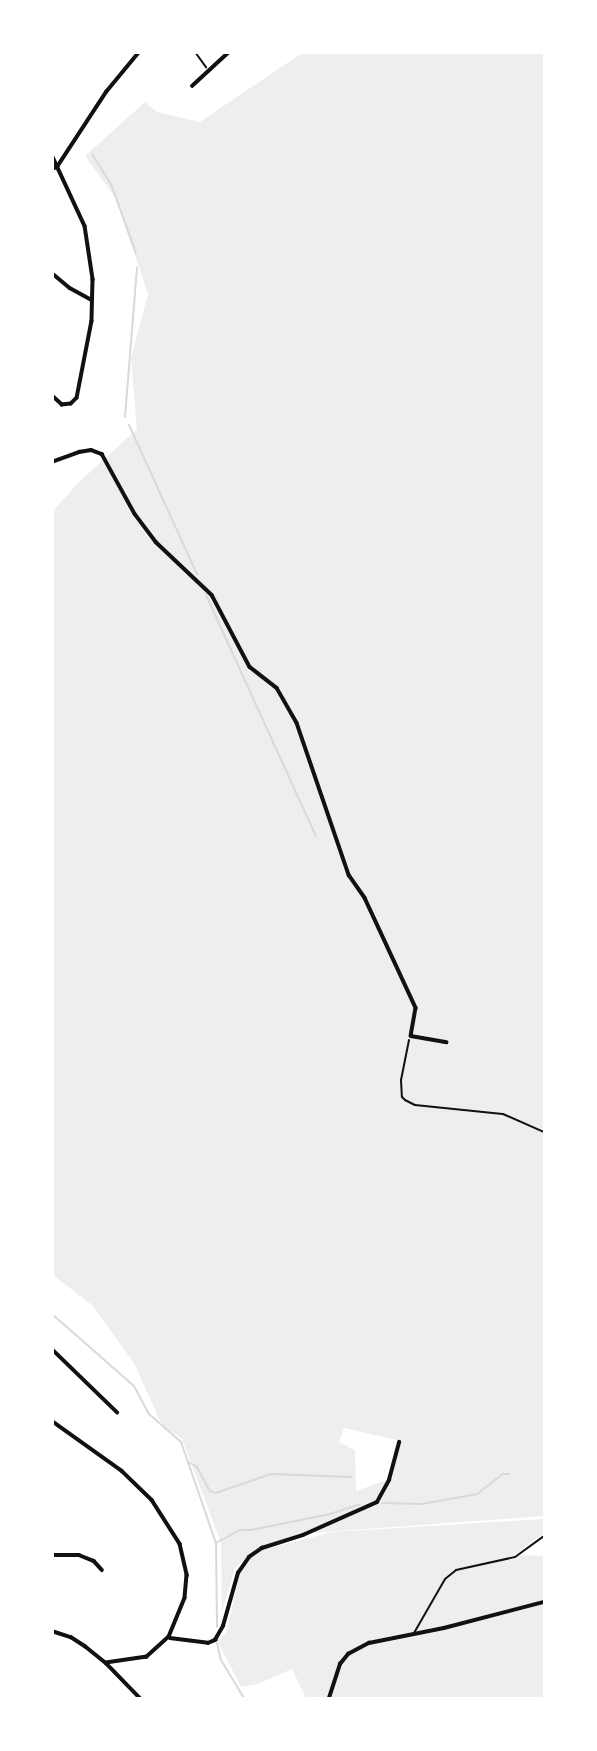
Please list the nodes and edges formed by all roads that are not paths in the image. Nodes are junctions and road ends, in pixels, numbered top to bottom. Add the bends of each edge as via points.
1 (139, 52) edge
2 (229, 52) edge
3 (192, 86) dead end
4 (52, 155) edge
5 (55, 168) edge
6 (52, 272) edge
7 (92, 300) junction
8 (52, 396) edge
9 (52, 462) edge
10 (446, 1042) dead end
11 (52, 1349) edge
12 (117, 1412) dead end
13 (52, 1421) edge
14 (400, 1442) dead end
15 (544, 1536) edge
16 (52, 1555) edge
17 (102, 1570) dead end
18 (544, 1602) edge
19 (52, 1631) edge
20 (414, 1634) junction
21 (169, 1637) junction
22 (106, 1663) junction
23 (140, 1699) edge
24 (329, 1699) edge

1 - 5 street
2 - 3 street
4 - 5 street
5 - 7 street via 85,226
6 - 7 street
7 - 8 street via 77,398 62,405
9 - 10 street via 91,450 102,454 156,542 212,595 250,667 277,688 297,723 349,875 365,898 416,1008 411,1035
11 - 12 street
13 - 21 street via 122,1471 169,1521 187,1575 186,1598
14 - 21 street via 377,1502 262,1548 249,1558 238,1573 215,1640
15 - 20 lane via 515,1557 456,1570 434,1595
16 - 17 street via 79,1555
18 - 20 street
19 - 22 street via 71,1637
20 - 24 street via 369,1643 348,1654 335,1675
21 - 22 street via 148,1657
22 - 23 street

